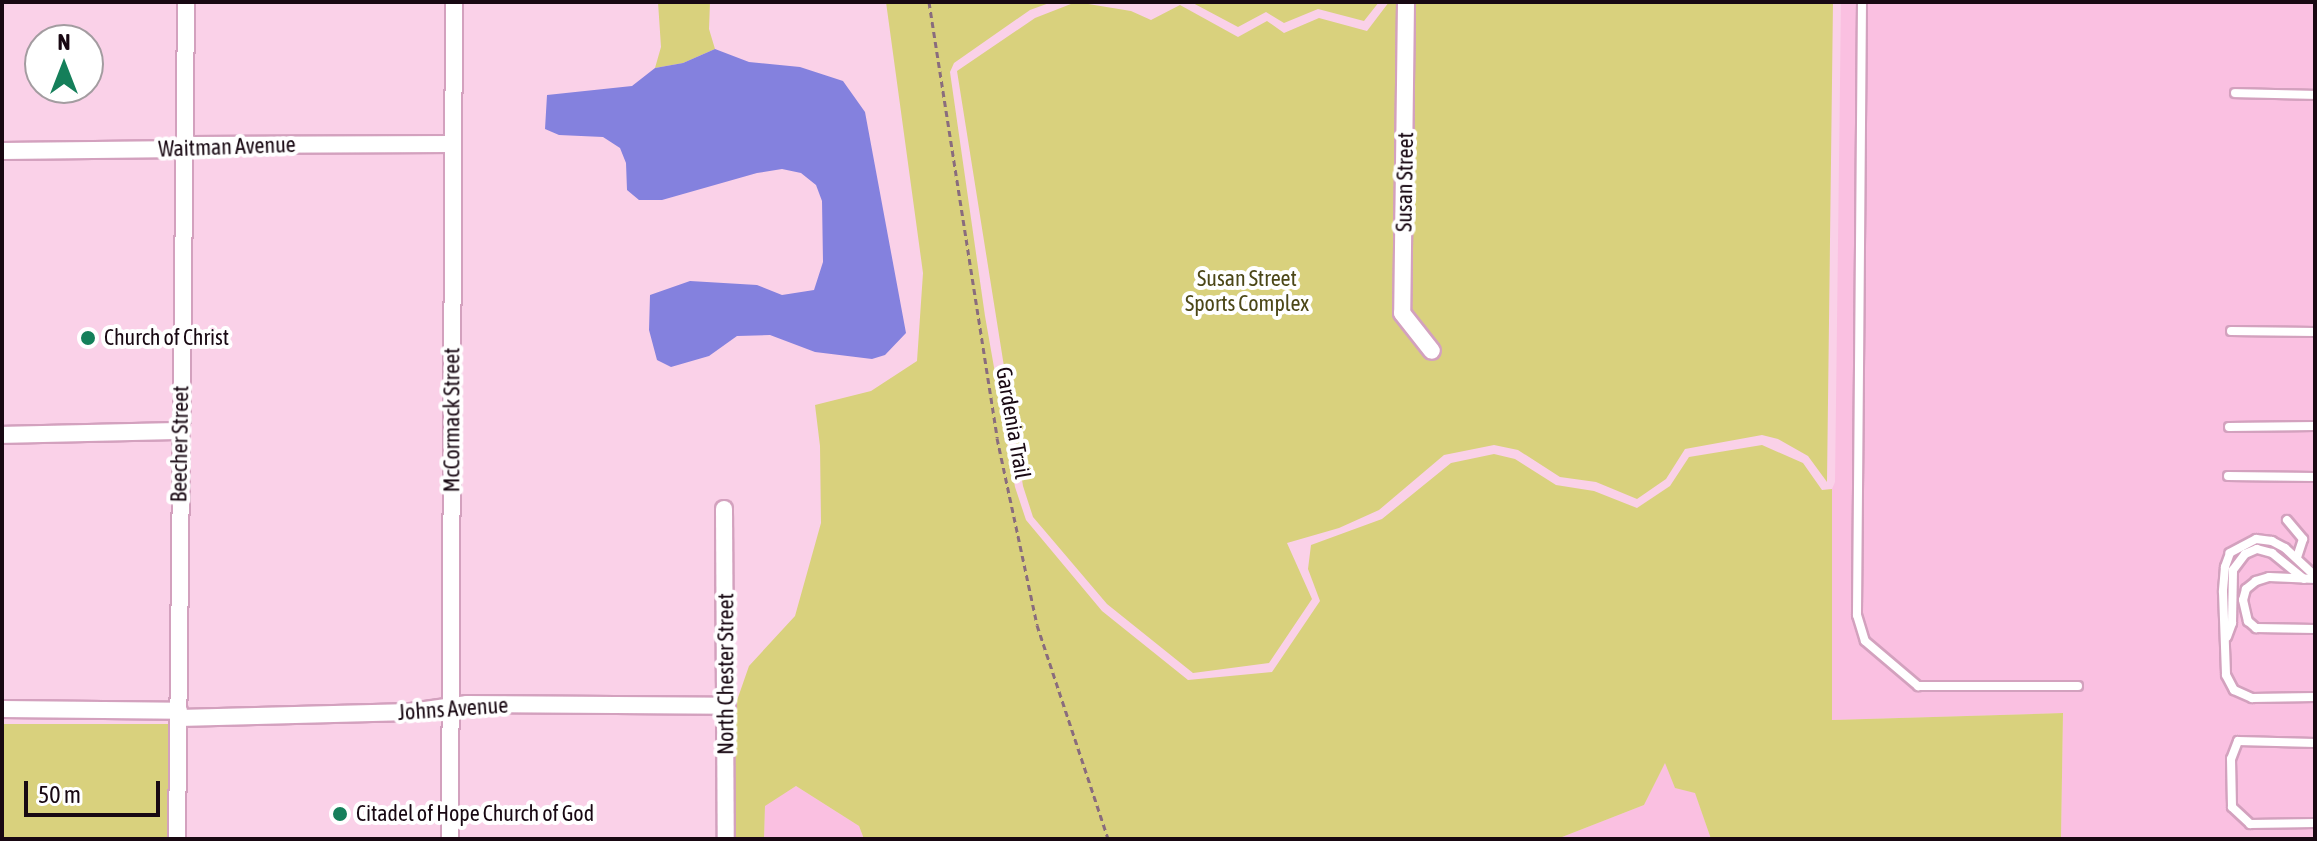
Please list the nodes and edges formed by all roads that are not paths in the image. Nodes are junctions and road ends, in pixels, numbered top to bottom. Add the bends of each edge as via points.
1 (186, 2) edge
2 (454, 2) edge
3 (1406, 2) edge
4 (1862, 2) edge
5 (2235, 93) dead end
6 (2315, 95) edge
7 (453, 144) junction
8 (185, 149) junction
9 (2, 151) edge
10 (2231, 331) dead end
11 (2315, 332) edge
12 (1432, 351) dead end
13 (2315, 426) edge
14 (2229, 427) dead end
15 (180, 431) junction
16 (2, 435) edge
17 (2228, 476) dead end
18 (2315, 477) edge
19 (724, 509) dead end
20 (2287, 520) dead end
21 (2297, 557) junction
22 (2315, 578) edge
23 (2304, 579) junction
24 (2315, 629) edge
25 (2225, 642) junction
26 (2078, 686) dead end
27 (2315, 697) edge
28 (727, 706) junction
29 (450, 707) junction
30 (2, 709) edge
31 (179, 714) junction
32 (2315, 743) edge
33 (2315, 823) edge
34 (177, 839) edge
35 (450, 839) edge
36 (726, 839) edge

1 - 8 street, Beecher Street
2 - 7 street, McCormack Street
3 - 12 street, Susan Street via 1402,313
4 - 26 lane via 1857,615 1865,641 1918,686
5 - 6 lane
7 - 8 street, Waitman Avenue
7 - 29 street, McCormack Street
8 - 9 street, Waitman Avenue
8 - 15 street, Beecher Street
10 - 11 lane
13 - 14 lane
15 - 16 street
15 - 31 street, Beecher Street
17 - 18 lane
19 - 28 street, North Chester Street
20 - 21 lane via 2303,539
21 - 22 lane
21 - 25 lane via 2265,539 2234,548 2225,567
22 - 23 lane
23 - 24 lane via 2256,581 2243,600 2248,621 2256,628
23 - 25 lane via 2272,553 2257,549 2245,554 2233,570 2232,623
25 - 27 lane via 2227,679 2239,694
28 - 29 street, Johns Avenue
28 - 36 street, North Chester Street
29 - 31 street, Johns Avenue
29 - 35 street, McCormack Street
30 - 31 street, Johns Avenue
31 - 34 street, Beecher Street
32 - 33 lane via 2238,741 2231,759 2232,807 2250,824

